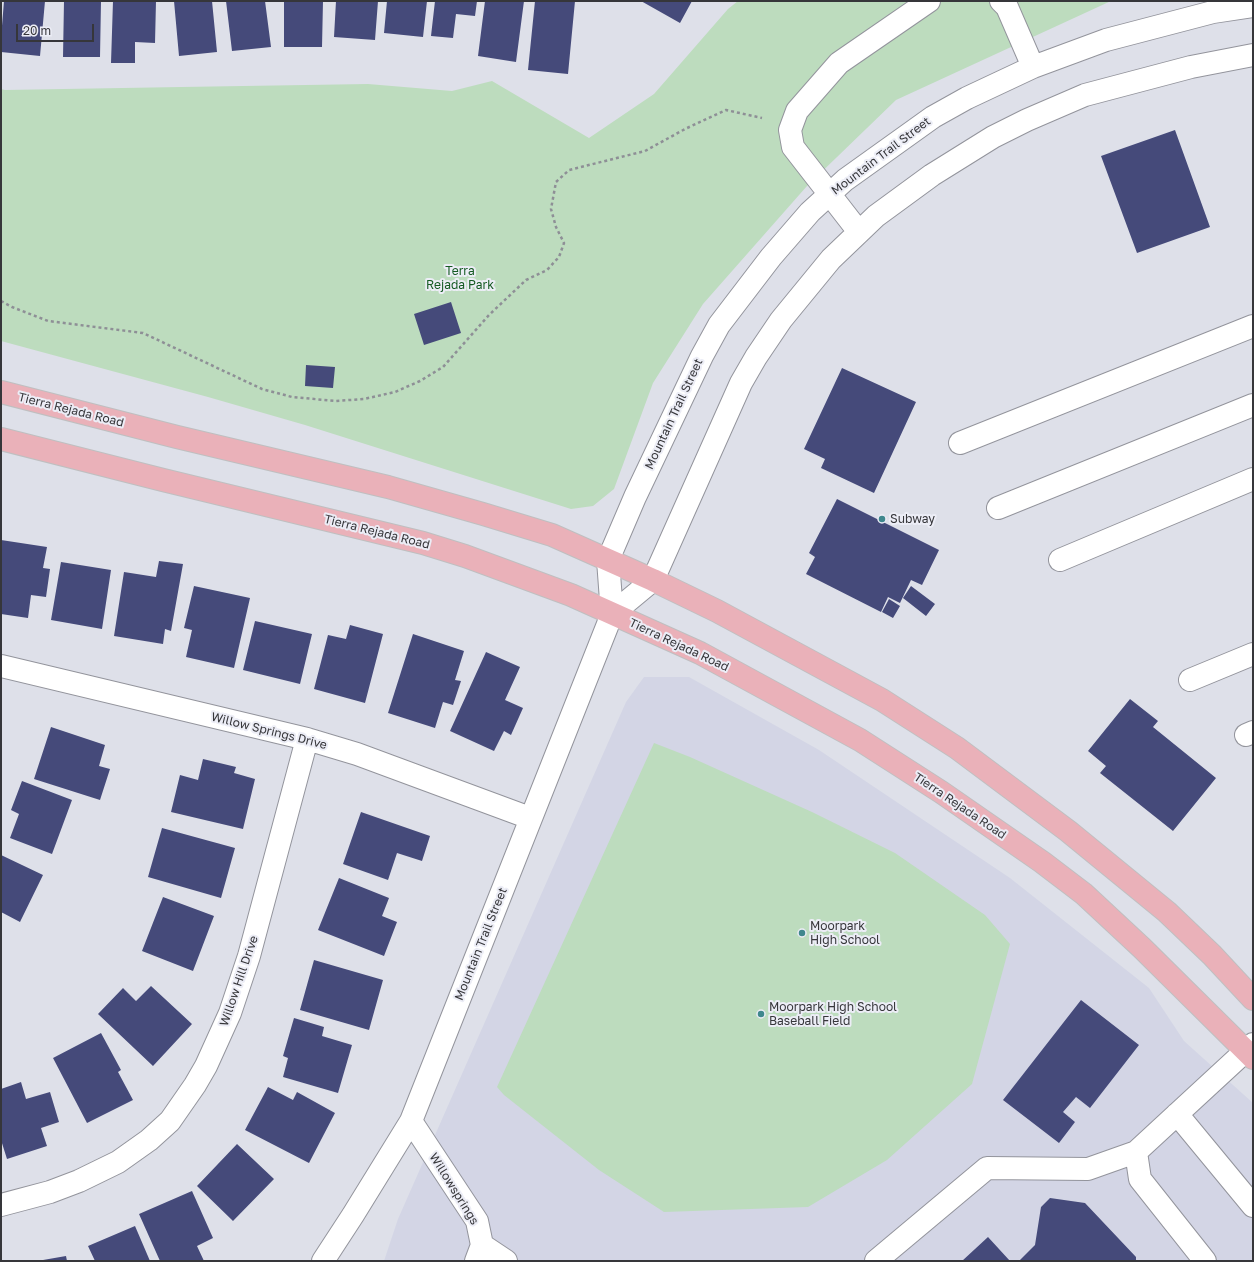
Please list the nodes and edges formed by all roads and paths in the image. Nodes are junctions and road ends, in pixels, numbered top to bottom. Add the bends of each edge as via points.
1 (929, 1) edge
2 (1001, 1) edge
3 (1253, 6) edge
4 (1194, 9) edge
5 (1253, 54) edge
6 (1034, 67) junction
7 (762, 118) dead end
8 (830, 194) junction
9 (859, 232) junction
10 (1, 301) edge
11 (1253, 326) edge
12 (1, 392) edge
13 (1253, 405) edge
14 (1, 439) edge
15 (960, 443) dead end
16 (1253, 479) edge
17 (998, 508) dead end
18 (608, 560) junction
19 (1060, 560) dead end
20 (653, 580) junction
21 (612, 614) junction
22 (1253, 654) edge
23 (1, 666) edge
24 (1190, 680) dead end
25 (307, 739) junction
26 (530, 818) junction
27 (1253, 999) edge
28 (1251, 1051) edge
29 (1177, 1114) junction
30 (411, 1120) junction
31 (1136, 1152) junction
32 (1, 1206) edge
33 (1253, 1206) edge
34 (479, 1253) edge
35 (323, 1261) edge
36 (506, 1261) edge
37 (876, 1261) edge
38 (1205, 1261) edge

1 - 8 street via 839,63 797,110 790,130 794,147
2 - 6 street
3 - 4 street, Mountain Trail Street via 1213,12
4 - 6 street, Mountain Trail Street
5 - 9 street, Mountain Trail Street via 1085,95 1027,120 993,137 932,175 876,216
6 - 8 street, Mountain Trail Street via 933,117
7 - 10 path via 726,110 645,151 569,170 556,182 551,209 564,243 559,257 547,270 526,280 489,315 444,367 395,392 364,399 336,401 292,397 262,389 143,333 48,321
8 - 9 street
8 - 18 street, Mountain Trail Street via 810,212 771,257 719,325 702,356
9 - 20 street, Mountain Trail Street via 832,259 781,320 756,357 741,383
11 - 15 street
12 - 18 main road, Tierra Rejada Road via 388,487 552,535
13 - 17 street
14 - 21 main road, Tierra Rejada Road via 423,543 465,556
16 - 19 street
18 - 20 main road, Tierra Rejada Road
18 - 21 street, Mountain Trail Street
20 - 21 street, Mountain Trail Street
20 - 27 main road, Tierra Rejada Road via 717,611 882,700 957,748 1068,831 1167,912
21 - 26 street, Mountain Trail Street
21 - 28 main road, Tierra Rejada Road via 700,653 860,740 941,792 1084,894
22 - 24 street
23 - 25 street, Willow Springs Drive
25 - 26 street, Willow Springs Drive via 357,754
25 - 32 street, Willow Hill Drive via 249,956 230,1013 195,1085 170,1121 118,1162 50,1192
26 - 30 street, Mountain Trail Street
28 - 29 street
29 - 31 street
29 - 33 street
30 - 34 street, Willowsprings via 477,1221
30 - 35 street, Mountain Trail Street
31 - 37 street via 1088,1169 987,1168
31 - 38 street via 1140,1179
34 - 36 street

